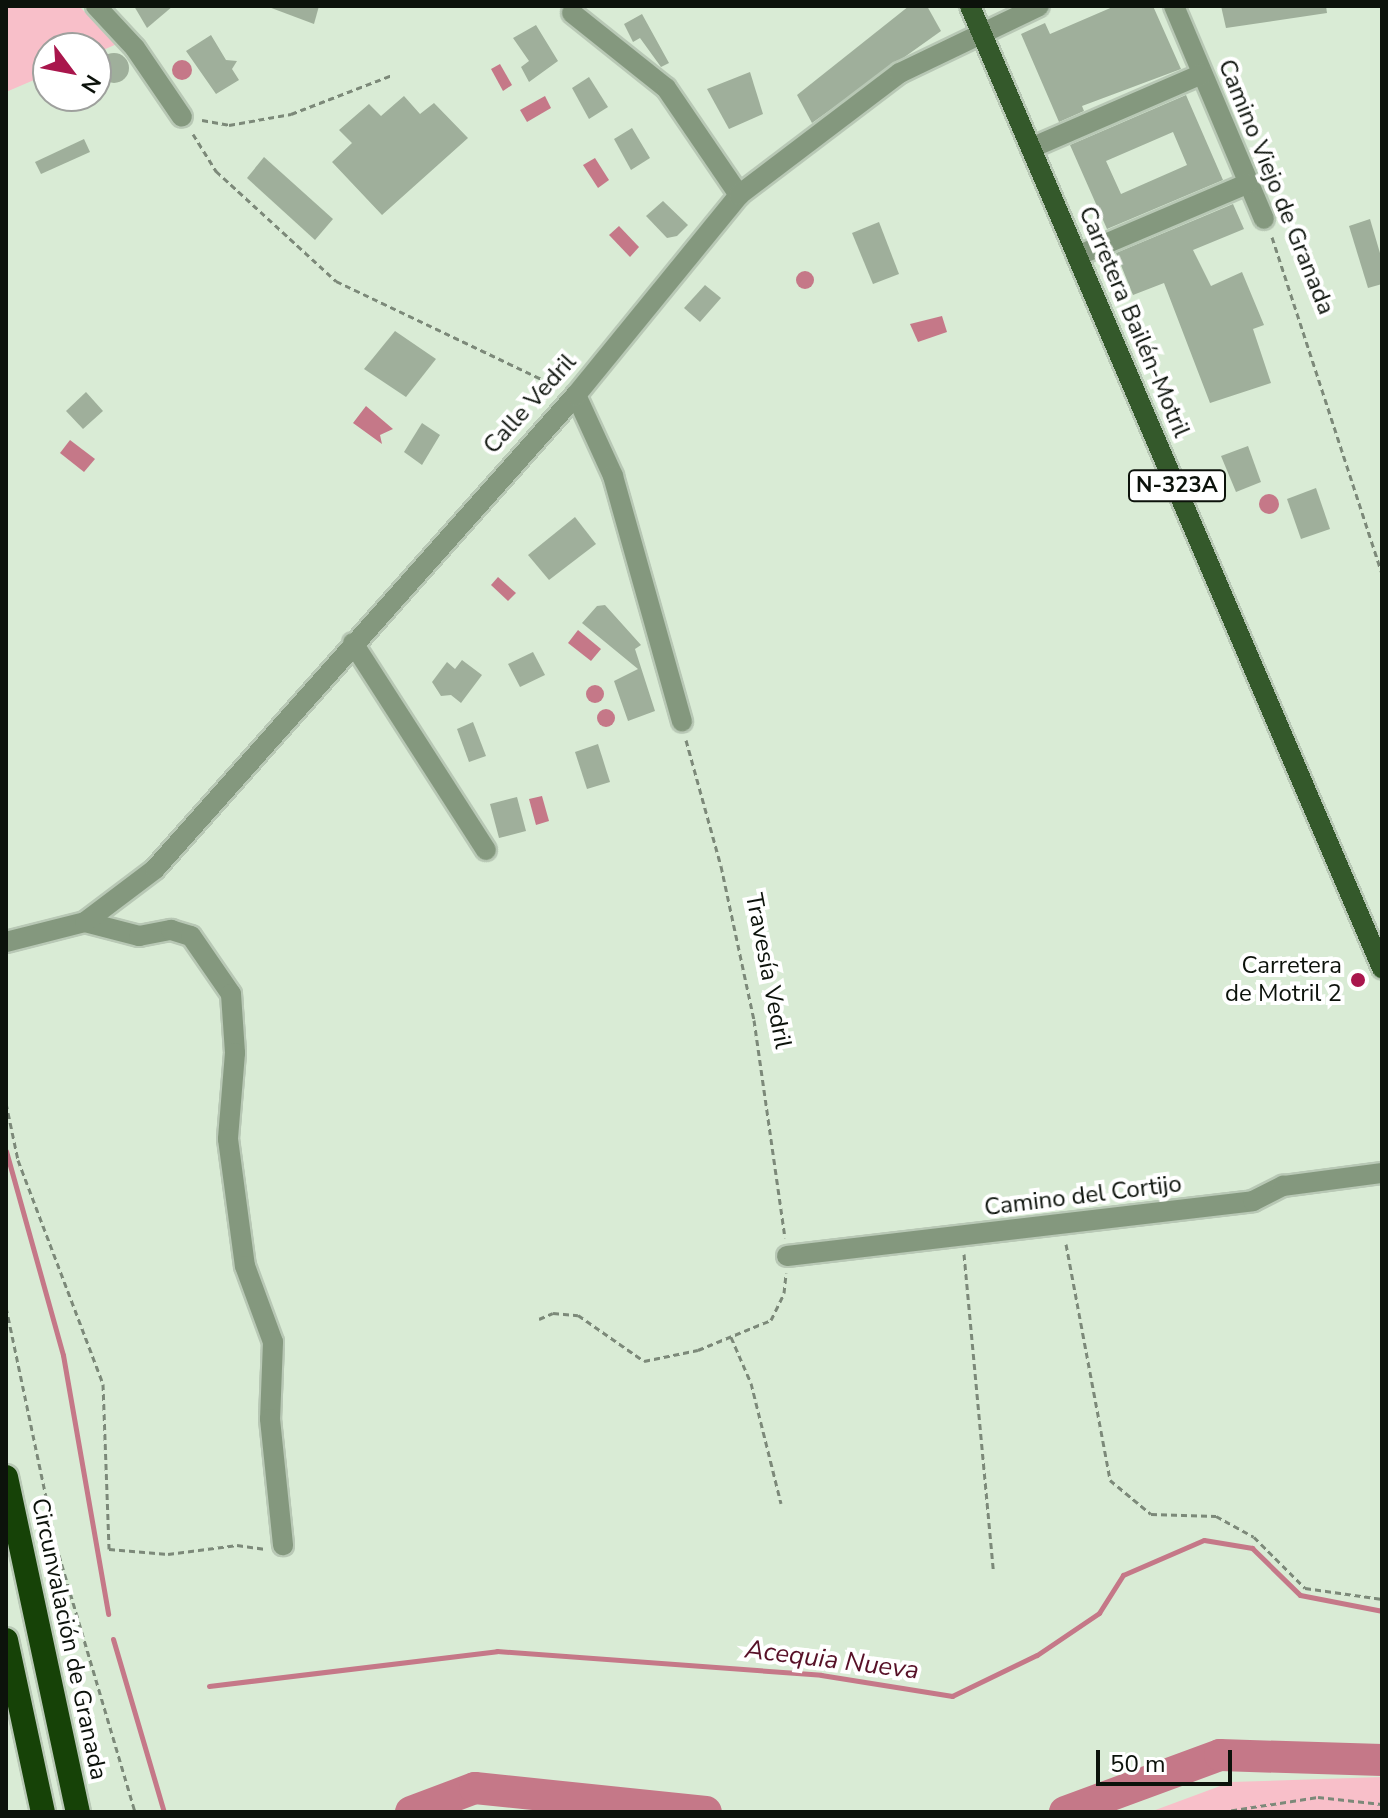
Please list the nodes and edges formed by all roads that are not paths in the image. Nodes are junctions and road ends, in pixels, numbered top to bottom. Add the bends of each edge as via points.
1 (96, 6) edge
2 (970, 6) edge
3 (1039, 6) edge
4 (1174, 6) edge
5 (572, 13) dead end
6 (981, 33) junction
7 (1202, 74) junction
8 (182, 117) road end
9 (1031, 148) junction
10 (1247, 184) junction
11 (739, 195) junction
12 (1264, 219) road end
13 (1077, 256) junction
14 (576, 395) junction
15 (353, 643) junction
16 (682, 721) road end
17 (486, 850) dead end
18 (85, 922) junction
19 (6, 942) edge
20 (1382, 968) edge
21 (1382, 1173) edge
22 (787, 1256) road end
23 (6, 1477) edge
24 (283, 1545) road end
25 (6, 1640) edge
26 (43, 1812) edge
27 (78, 1812) edge

1 - 8 street via 135,48
2 - 6 main road, Carretera Bailén-Motril / N-323A
3 - 6 street, Calle Vedril
4 - 7 street, Camino Viejo de Granada
5 - 11 street via 666,88
6 - 9 main road, Carretera Bailén-Motril / N-323A
6 - 11 street, Calle Vedril via 900,73
7 - 9 street
7 - 10 street, Camino Viejo de Granada
9 - 13 main road, Carretera Bailén-Motril / N-323A
10 - 12 street, Camino Viejo de Granada
10 - 13 street
11 - 14 street, Calle Vedril
13 - 20 main road, Carretera Bailén-Motril / N-323A
14 - 15 street, Calle Vedril
14 - 16 street via 613,476
15 - 17 street
15 - 18 street, Calle Vedril via 155,869
18 - 19 street, Calle Vedril
18 - 24 street via 139,936 171,930 191,936 231,994 235,1053 228,1139 245,1266 273,1342 270,1419
21 - 22 street, Camino del Cortijo via 1283,1186 1253,1201
23 - 27 highway, Circunvalación de Granada
25 - 26 highway

